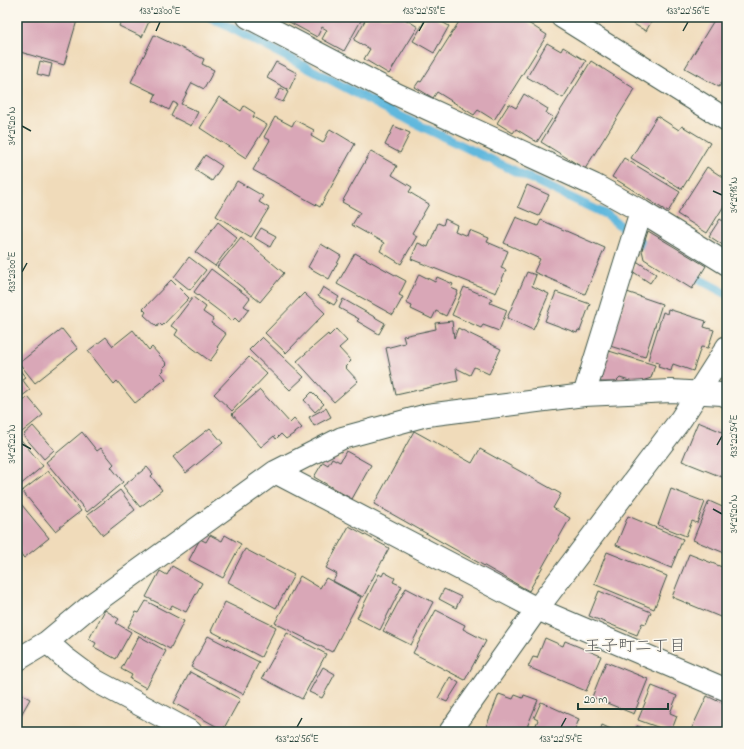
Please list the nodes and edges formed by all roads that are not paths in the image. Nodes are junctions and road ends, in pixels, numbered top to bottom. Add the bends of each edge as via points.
1 (248, 17) edge
2 (562, 17) edge
3 (727, 120) edge
4 (641, 211) junction
5 (727, 264) edge
6 (727, 347) edge
7 (698, 392) junction
8 (584, 395) junction
9 (727, 396) edge
10 (275, 472) junction
11 (536, 609) junction
12 (47, 642) junction
13 (17, 660) edge
14 (727, 690) edge
15 (191, 732) edge
16 (450, 732) edge

1 - 4 street via 396,94 594,185
2 - 3 street
4 - 5 street
4 - 8 street
6 - 7 street
7 - 8 street
7 - 9 street
7 - 11 street via 681,419
8 - 10 street via 427,415 342,438
10 - 11 street
10 - 12 street via 94,604
11 - 14 street
11 - 16 street
12 - 13 street
12 - 15 street via 96,681

